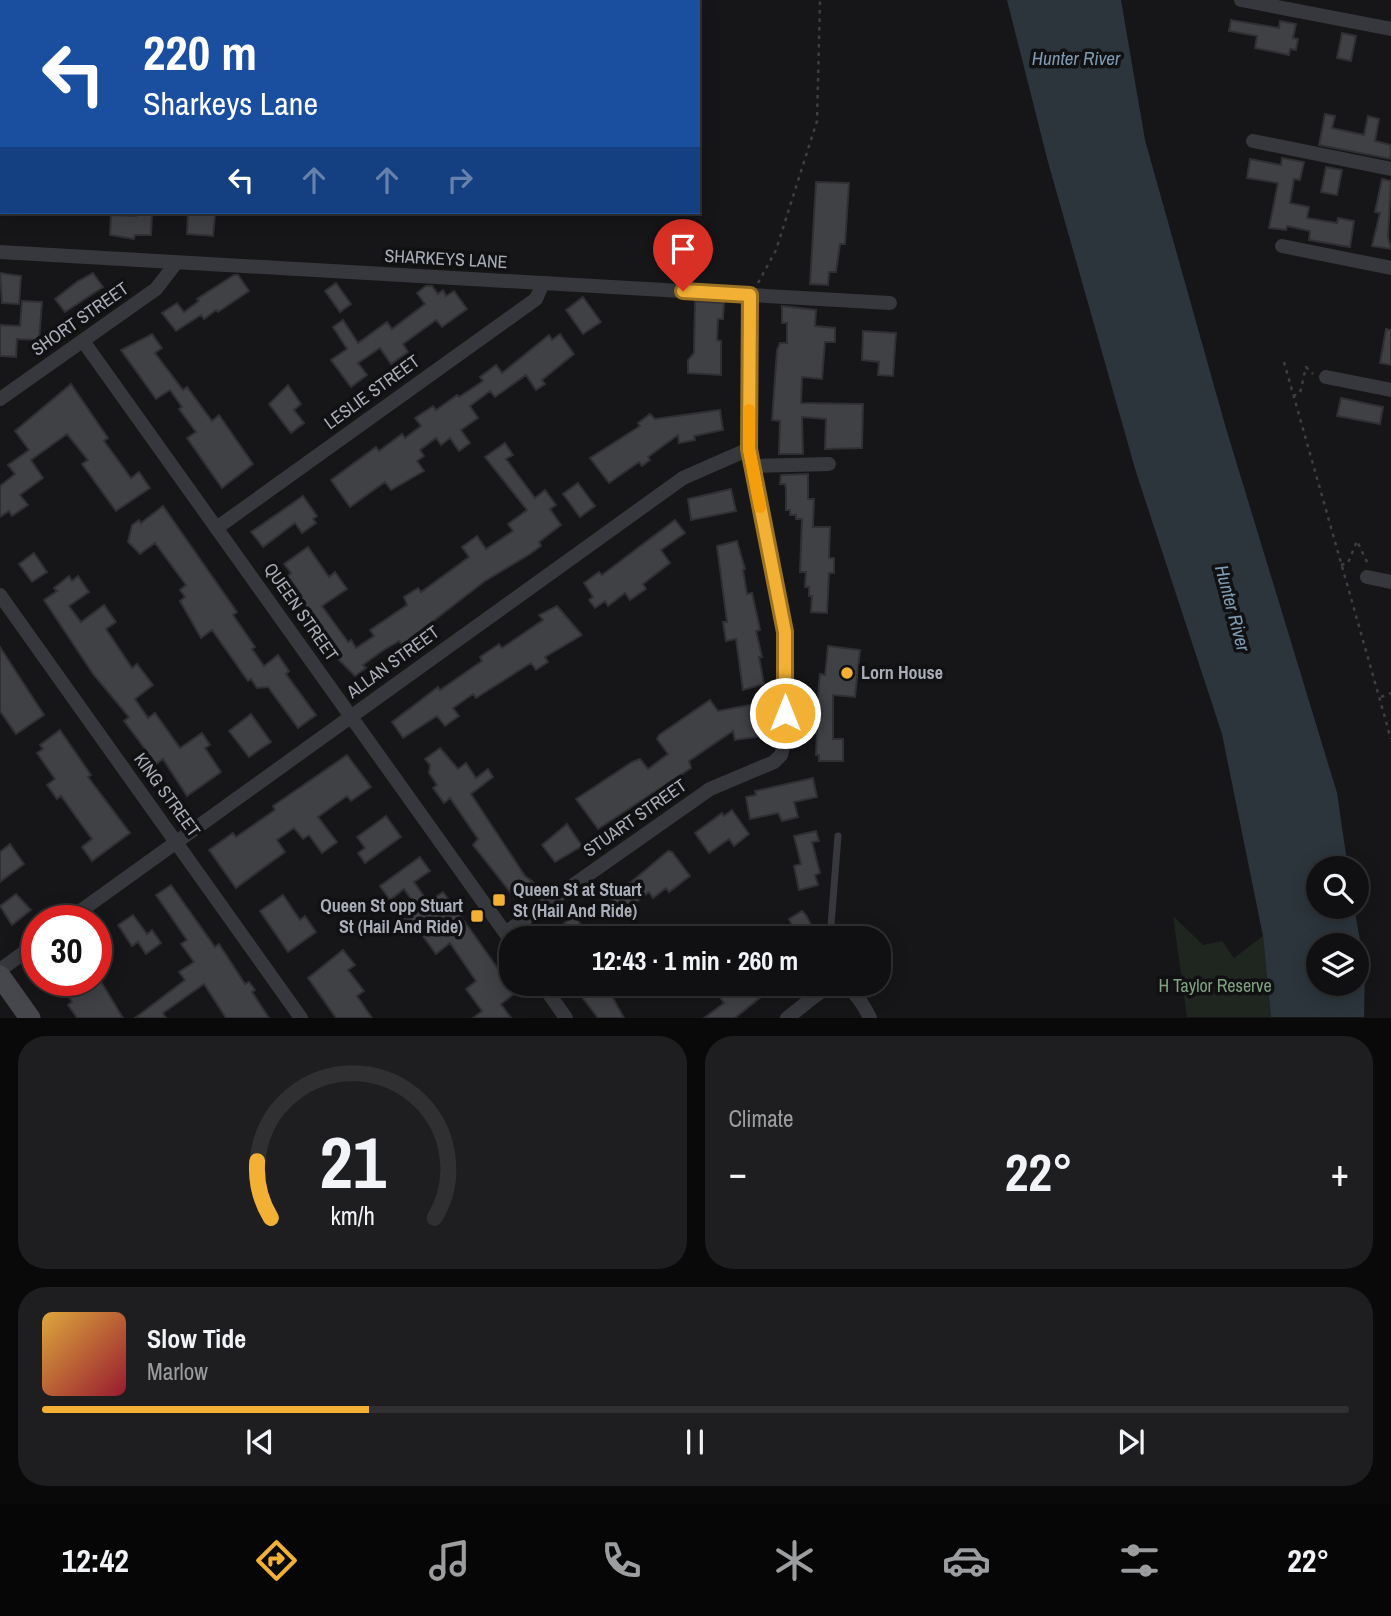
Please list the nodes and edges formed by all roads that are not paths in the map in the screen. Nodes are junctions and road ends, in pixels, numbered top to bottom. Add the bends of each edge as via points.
1 (1241, 0) edge
2 (1391, 29) edge
3 (1253, 141) dead end
4 (1391, 169) edge
5 (1283, 246) dead end
6 (0, 252) edge
7 (176, 263) junction
8 (1391, 268) edge
9 (542, 283) junction
10 (750, 295) junction
11 (890, 303) dead end
12 (83, 341) junction
13 (1326, 377) road end
14 (1391, 390) edge
15 (0, 400) edge
16 (749, 449) junction
17 (829, 464) dead end
18 (752, 466) junction
19 (218, 527) junction
20 (1367, 577) road end
21 (1391, 582) edge
22 (0, 595) edge
23 (351, 717) junction
24 (838, 836) dead end
25 (177, 842) junction
26 (89, 905) edge
27 (500, 926) edge
28 (523, 926) edge
29 (831, 926) edge
30 (21, 955) edge
31 (0, 970) edge
32 (0, 976) edge
33 (551, 996) edge
34 (817, 996) edge
35 (859, 996) edge
36 (30, 1017) edge
37 (301, 1017) edge
38 (566, 1017) edge
39 (787, 1017) edge
40 (870, 1017) edge

1 - 2 street
3 - 4 street
5 - 8 street
6 - 7 street, SHARKEYS LANE
7 - 9 street, SHARKEYS LANE
7 - 12 street, SHORT STREET via 156,289
9 - 10 street, SHARKEYS LANE
9 - 19 street, LESLIE STREET via 536,299
10 - 11 street, SHARKEYS LANE
10 - 16 street
12 - 15 street, SHORT STREET
12 - 19 street, QUEEN STREET
13 - 14 street
16 - 18 street
16 - 23 street, ALLAN STREET via 683,478
17 - 18 street
18 - 28 street, STUART STREET via 785,632 785,740 781,755 710,789
19 - 23 street, QUEEN STREET
20 - 21 street
22 - 25 street, KING STREET
23 - 25 street, ALLAN STREET
23 - 27 street, QUEEN STREET
24 - 29 lane
25 - 26 street, ALLAN STREET
25 - 37 street, KING STREET
30 - 31 street
32 - 36 main road
33 - 38 street
34 - 39 street
35 - 40 street

